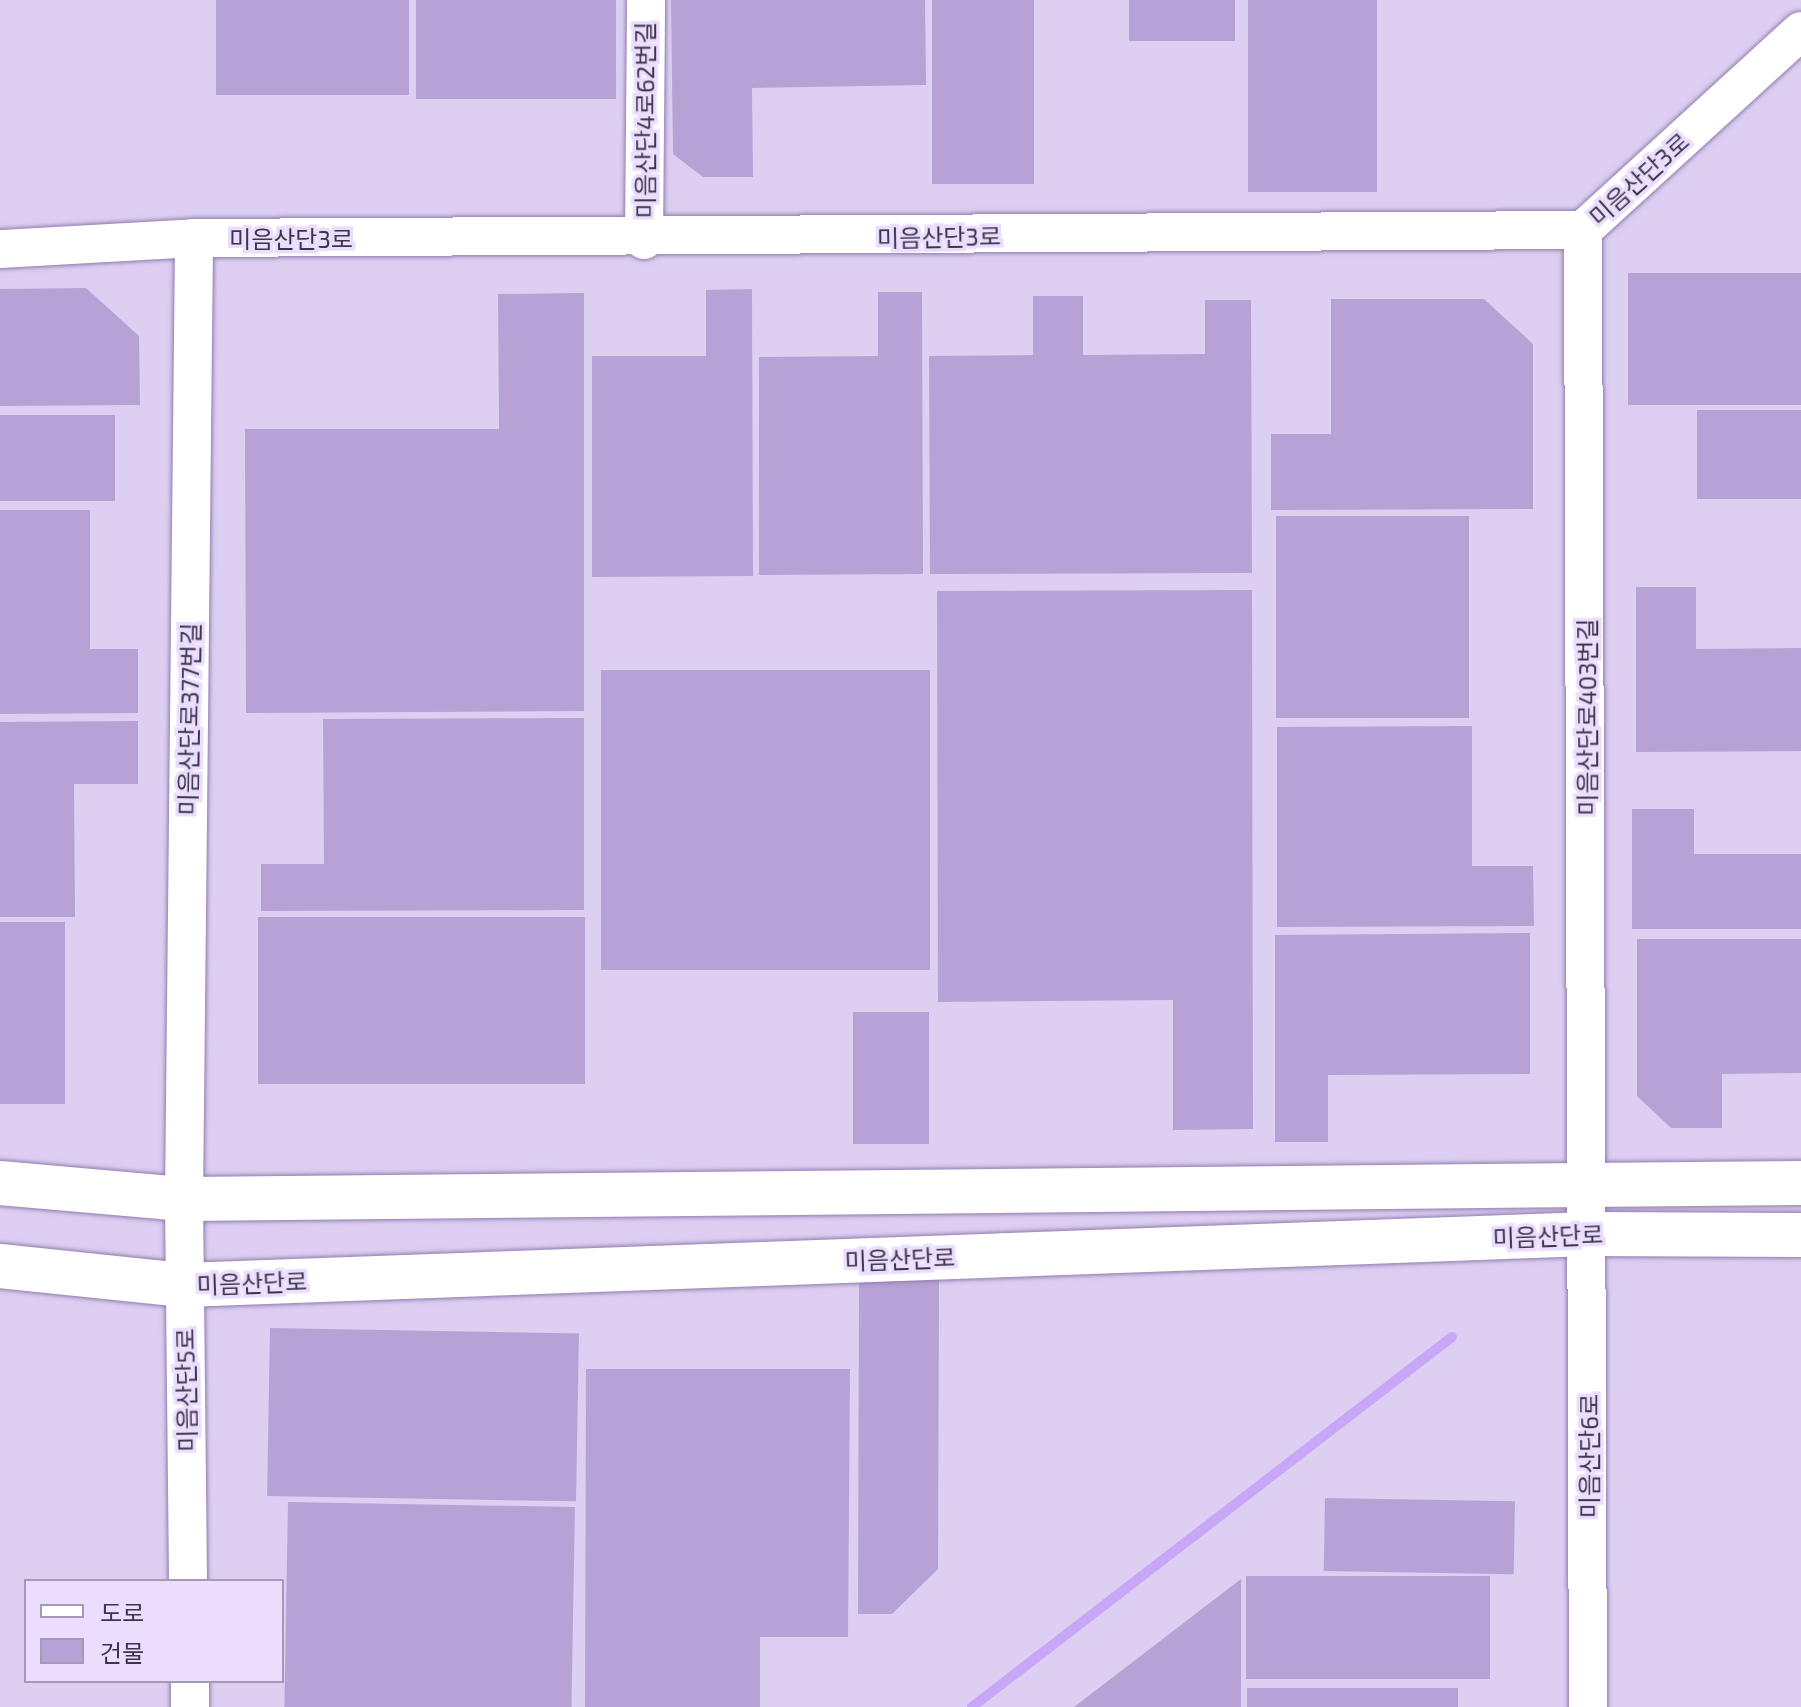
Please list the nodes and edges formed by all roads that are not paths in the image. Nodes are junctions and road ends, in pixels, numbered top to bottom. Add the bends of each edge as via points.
1 (646, 0) edge
2 (1801, 31) edge
3 (1583, 230) junction
4 (194, 238) junction
5 (644, 240) junction
6 (0, 249) edge
7 (0, 1183) edge
8 (1801, 1183) edge
9 (184, 1199) junction
10 (1590, 1206) junction
11 (1801, 1235) edge
12 (0, 1266) edge
13 (184, 1285) junction
14 (188, 1579) edge
15 (190, 1683) edge
16 (190, 1707) edge
17 (1588, 1707) edge

1 - 5 street, 미음산단4로62번길
2 - 3 street, 미음산단3로
3 - 5 street, 미음산단3로
3 - 10 street, 미음산단로403번길
4 - 5 street, 미음산단3로
4 - 6 street, 미음산단3로
4 - 9 street, 미음산단로377번길
7 - 9 street, 미음산단로
8 - 10 street, 미음산단로
9 - 10 street, 미음산단로
9 - 13 street, 미음산단5로
10 - 11 street, 미음산단로
10 - 13 street, 미음산단로
10 - 17 street, 미음산단6로
12 - 13 street, 미음산단로
13 - 14 street, 미음산단5로
15 - 16 street

